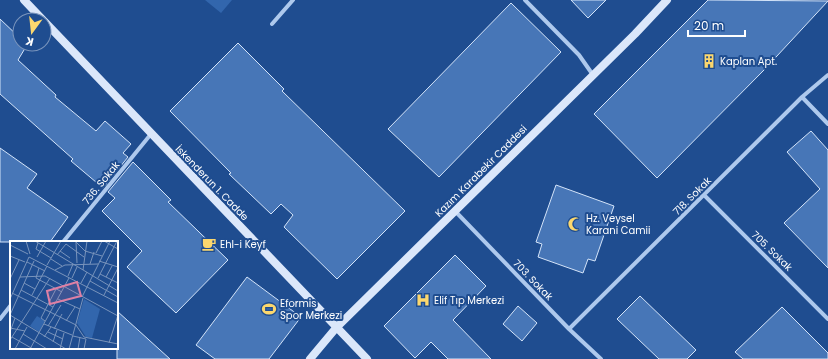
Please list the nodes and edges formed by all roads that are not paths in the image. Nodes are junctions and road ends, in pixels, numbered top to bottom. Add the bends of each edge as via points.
1 (24, 0) edge
2 (293, 0) edge
3 (525, 0) edge
4 (667, 0) edge
5 (36, 12) edge
6 (272, 24) dead end
7 (52, 29) edge
8 (592, 75) junction
9 (828, 75) edge
10 (802, 97) junction
11 (828, 124) edge
12 (151, 134) junction
13 (704, 195) junction
14 (455, 211) junction
15 (64, 241) edge
16 (10, 306) edge
17 (828, 318) edge
18 (0, 319) edge
19 (336, 328) junction
20 (569, 329) junction
21 (310, 359) edge
22 (367, 359) edge
23 (601, 359) edge

1 - 5 street, İskenderun 1. Cadde
2 - 6 street
3 - 8 street via 579,55
4 - 8 street, Kazım Karabekir Caddesi
7 - 12 street, İskenderun 1. Cadde
8 - 14 street, Kazım Karabekir Caddesi
9 - 10 street, 718. Sokak
10 - 11 street
10 - 13 street, 718. Sokak
12 - 15 street, 736. Sokak
12 - 19 street, İskenderun 1. Cadde
13 - 17 street, 705. Sokak
13 - 20 street, 718. Sokak
14 - 19 street, Kazım Karabekir Caddesi
14 - 20 street, 703. Sokak
16 - 18 street
19 - 21 street, Kazım Karabekir Caddesi
19 - 22 street, İskenderun 1. Cadde
20 - 23 street, 703. Sokak

